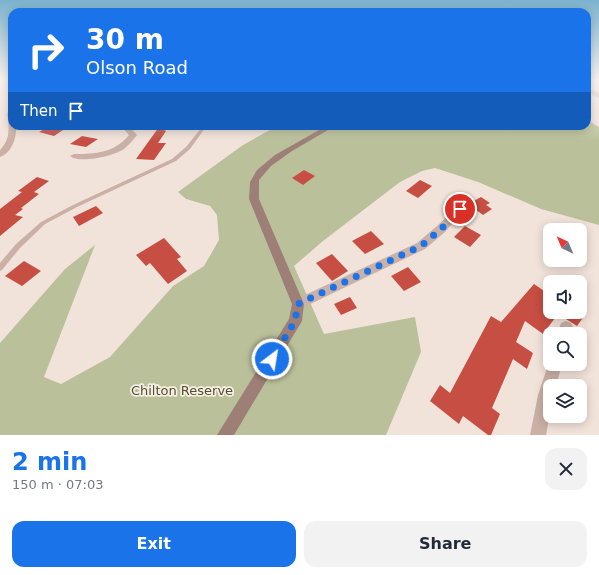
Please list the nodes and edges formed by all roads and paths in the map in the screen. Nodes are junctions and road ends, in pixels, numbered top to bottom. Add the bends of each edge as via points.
1 (12, 130) edge
2 (129, 130) edge
3 (202, 130) edge
4 (324, 130) edge
5 (0, 155) edge
6 (74, 156) dead end
7 (460, 209) dead end
8 (0, 268) edge
9 (298, 304) junction
10 (553, 371) edge
11 (225, 435) edge
12 (538, 435) edge

1 - 5 street via 10,144
2 - 6 street via 133,135 119,149 91,157
3 - 8 lane via 188,148 174,160 43,223 18,246
4 - 9 street via 277,157 263,168 254,182 254,199
7 - 9 street via 421,246
9 - 11 street via 295,321
10 - 12 street

